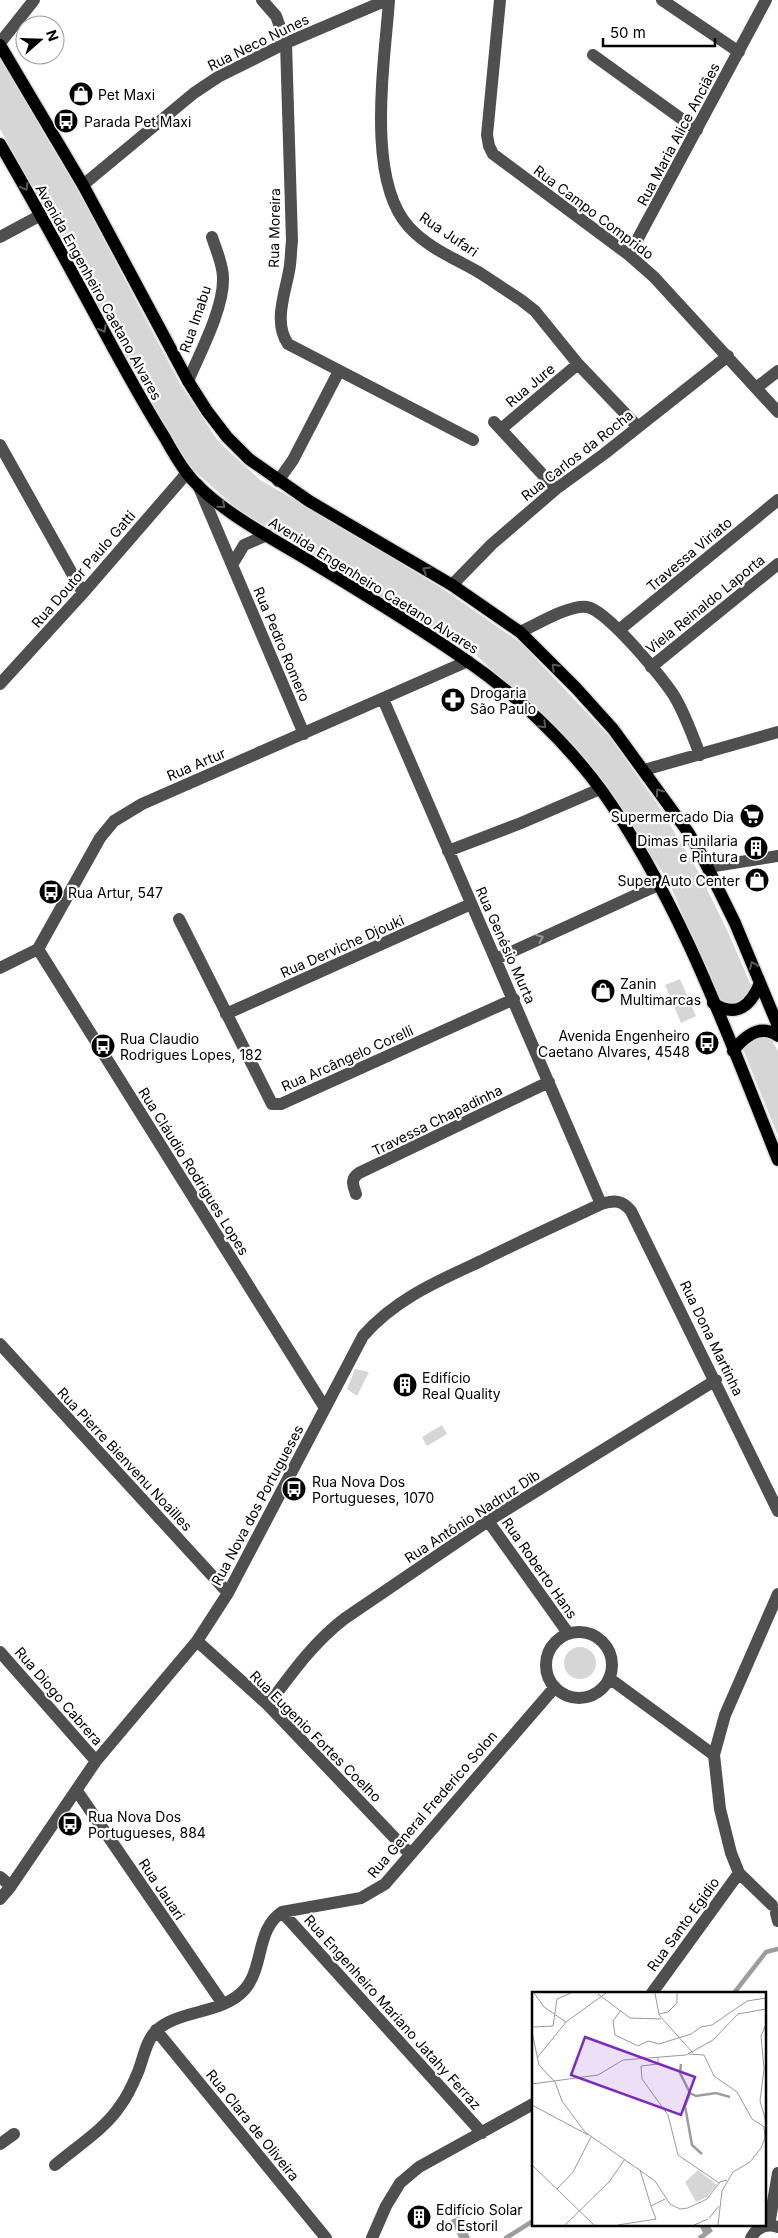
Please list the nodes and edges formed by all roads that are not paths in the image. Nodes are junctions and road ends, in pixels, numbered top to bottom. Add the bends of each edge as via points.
1 (34, 0) edge
2 (262, 0) edge
3 (388, 0) edge
4 (500, 0) edge
5 (662, 0) edge
6 (766, 0) edge
7 (286, 43) junction
8 (0, 44) edge
9 (739, 52) junction
10 (594, 55) dead end
11 (697, 130) junction
12 (0, 144) edge
13 (83, 184) junction
14 (41, 215) junction
15 (212, 237) dead end
16 (0, 238) edge
17 (629, 255) junction
18 (728, 356) junction
19 (578, 364) junction
20 (339, 371) junction
21 (778, 371) edge
22 (188, 381) junction
23 (756, 388) junction
24 (778, 412) edge
25 (638, 427) junction
26 (473, 440) dead end
27 (0, 446) edge
28 (186, 473) junction
29 (278, 481) junction
30 (196, 483) junction
31 (556, 489) junction
32 (778, 500) edge
33 (267, 535) junction
34 (778, 564) edge
35 (232, 565) junction
36 (452, 585) junction
37 (83, 593) junction
38 (619, 630) junction
39 (520, 632) junction
40 (468, 662) junction
41 (651, 667) junction
42 (0, 684) edge
43 (383, 699) junction
44 (778, 732) edge
45 (304, 734) junction
46 (700, 755) junction
47 (644, 770) junction
48 (600, 789) junction
49 (448, 851) junction
50 (778, 856) edge
51 (708, 867) junction
52 (658, 885) junction
53 (471, 904) junction
54 (179, 919) dead end
55 (38, 949) junction
56 (496, 959) junction
57 (0, 968) edge
58 (760, 983) junction
59 (514, 999) junction
60 (714, 1003) junction
61 (226, 1014) junction
62 (778, 1026) edge
63 (778, 1036) edge
64 (733, 1050) junction
65 (549, 1082) junction
66 (778, 1160) edge
67 (356, 1194) dead end
68 (601, 1204) junction
69 (0, 1344) edge
70 (716, 1380) junction
71 (325, 1408) junction
72 (774, 1491) edge
73 (778, 1510) edge
74 (488, 1520) junction
75 (228, 1592) junction
76 (778, 1594) edge
77 (568, 1633) junction
78 (197, 1641) junction
79 (0, 1652) edge
80 (609, 1678) junction
81 (555, 1688) junction
82 (268, 1705) junction
83 (714, 1755) junction
84 (96, 1761) junction
85 (77, 1791) junction
86 (410, 1854) junction
87 (739, 1873) junction
88 (0, 1876) edge
89 (11, 1886) junction
90 (0, 1899) edge
91 (776, 1908) edge
92 (282, 1912) junction
93 (653, 1992) edge
94 (223, 2004) junction
95 (156, 2030) junction
96 (532, 2105) edge
97 (482, 2133) junction
98 (14, 2134) dead end
99 (0, 2144) edge
100 (55, 2165) dead end
101 (778, 2173) edge
102 (774, 2226) edge
103 (326, 2238) edge
104 (372, 2238) edge
105 (751, 2238) edge

1 - 8 street
2 - 7 street, Rua Moreira via 276,16
3 - 7 street, Rua Neco Nunes
3 - 19 street, Rua Jufari via 381,140 389,191 400,215 425,240 535,311
4 - 17 street, Rua Campo Comprido via 487,136 493,154
5 - 9 street
6 - 9 street, Rua Maria Alice Anciães
7 - 13 street, Rua Neco Nunes via 218,77 194,93
7 - 20 street, Rua Moreira via 292,241 282,306 282,331 288,344
8 - 13 main road
9 - 11 street, Rua Maria Alice Anciães
10 - 11 street
11 - 17 street, Rua Maria Alice Anciães
12 -> 14 main road, Avenida Engenheiro Caetano Alvares
13 - 22 main road
14 - 16 street
14 -> 28 main road, Avenida Engenheiro Caetano Alvares via 145,406
15 - 22 street, Rua Imabu via 224,277 223,294
17 - 18 street, Rua Campo Comprido
18 - 23 street, Rua Campo Comprido
18 - 25 street, Rua Carlos da Rocha
19 - 25 street, Rua Jufari
19 - 31 street, Rua Jure via 498,425
20 - 26 street, Rua Moreira
20 - 29 street via 293,460
21 - 23 street
22 - 29 main road via 227,437 248,459
23 - 24 street, Rua Campo Comprido
25 - 31 street, Rua Carlos da Rocha
27 - 37 street
28 - 30 main road, Avenida Engenheiro Caetano Alvares
28 - 37 street, Rua Doutor Paulo Gatti
36 -> 29 main road
30 -> 33 main road, Avenida Engenheiro Caetano Alvares via 232,513
30 - 35 street, Rua Pedro Romero
31 - 36 street, Rua Carlos da Rocha via 492,544
32 - 38 street, Travessa Viriato
33 - 35 street via 244,545
33 - 40 main road, Avenida Engenheiro Caetano Alvares
34 - 41 street, Viela Reinaldo Laporta
35 - 45 street, Rua Pedro Romero
36 - 39 main road
37 - 42 street, Rua Doutor Paulo Gatti
38 - 39 street via 600,613 584,606
38 - 41 street
47 -> 39 main road via 613,729
40 - 43 street, Rua Artur
40 -> 48 main road, Avenida Engenheiro Caetano Alvares via 535,717
41 - 46 street via 675,697
43 - 45 street, Rua Artur
43 - 49 street, Rua Genésio Murta
44 - 46 street
45 - 55 street, Rua Artur via 142,804 114,821 100,838
46 - 47 street
51 -> 47 main road via 688,832
48 - 49 street
48 - 52 main road, Avenida Engenheiro Caetano Alvares
49 - 53 street, Rua Genésio Murta
50 - 51 street
58 -> 51 main road
56 -> 52 street
52 - 60 main road, Avenida Engenheiro Caetano Alvares
53 - 56 street, Rua Genésio Murta
53 - 61 street, Rua Derviche Djouki
54 - 61 street, Rua Arcângelo Corelli
55 - 57 street
55 - 71 street, Rua Cláudio Rodrigues Lopes
56 - 59 street, Rua Genésio Murta
58 - 60 main road via 752,1000 744,1007 730,1010
58 - 62 main road
59 - 61 street, Rua Arcângelo Corelli via 276,1105 269,1102
59 - 65 street, Rua Genésio Murta
60 - 64 main road, Avenida Engenheiro Caetano Alvares
63 - 64 main road via 755,1032
64 - 66 main road, Avenida Engenheiro Caetano Alvares
65 - 67 street, Travessa Chapadinha via 359,1173 353,1181
65 - 68 street, Rua Genésio Murta
68 - 70 street, Rua Dona Martinha via 613,1200 632,1211
68 - 71 street, Rua Nova dos Portugueses via 428,1286 395,1305 363,1336
69 - 75 street, Rua Pierre Bienvenu Noailles
70 - 72 street, Rua Dona Martinha
70 - 74 street, Rua Antônio Nadruz Dib
71 - 75 street, Rua Nova dos Portugueses
72 - 73 street, Rua Dona Martinha
74 - 77 street, Rua Roberto Hans
74 - 82 street, Rua Antônio Nadruz Dib via 325,1634
75 - 78 street, Rua Nova dos Portugueses
76 - 83 street via 726,1715
77 - 80 street via 592,1634 603,1642 612,1665
77 - 81 street via 549,1650 545,1662 547,1675
78 - 82 street, Rua Eugenio Fortes Coelho
78 - 84 street, Rua Nova dos Portugueses
79 - 84 street, Rua Diogo Cabrera
80 - 81 street via 603,1687 584,1698 572,1698
80 - 83 street
81 - 86 street, Rua General Frederico Solon
82 - 86 street, Rua Eugenio Fortes Coelho
83 - 87 street via 720,1809
84 - 85 street, Rua Nova dos Portugueses
85 - 89 street, Rua Nova dos Portugueses
85 - 94 street, Rua Jauari
86 - 92 street, Rua General Frederico Solon via 386,1884 361,1898
87 - 91 street
87 - 93 street, Rua Santo Egidio
88 - 89 street
89 - 90 street, Rua Nova dos Portugueses
92 - 94 street via 268,1927 252,1980 244,1991
92 - 97 street, Rua Engenheiro Mariano Jatahy Ferraz
94 - 95 street
95 - 100 street via 120,2108
95 - 103 street, Rua Clara de Oliveira
96 - 97 street
97 - 104 street via 419,2167 400,2183
98 - 99 street
101 - 102 street
102 - 105 street via 761,2227

